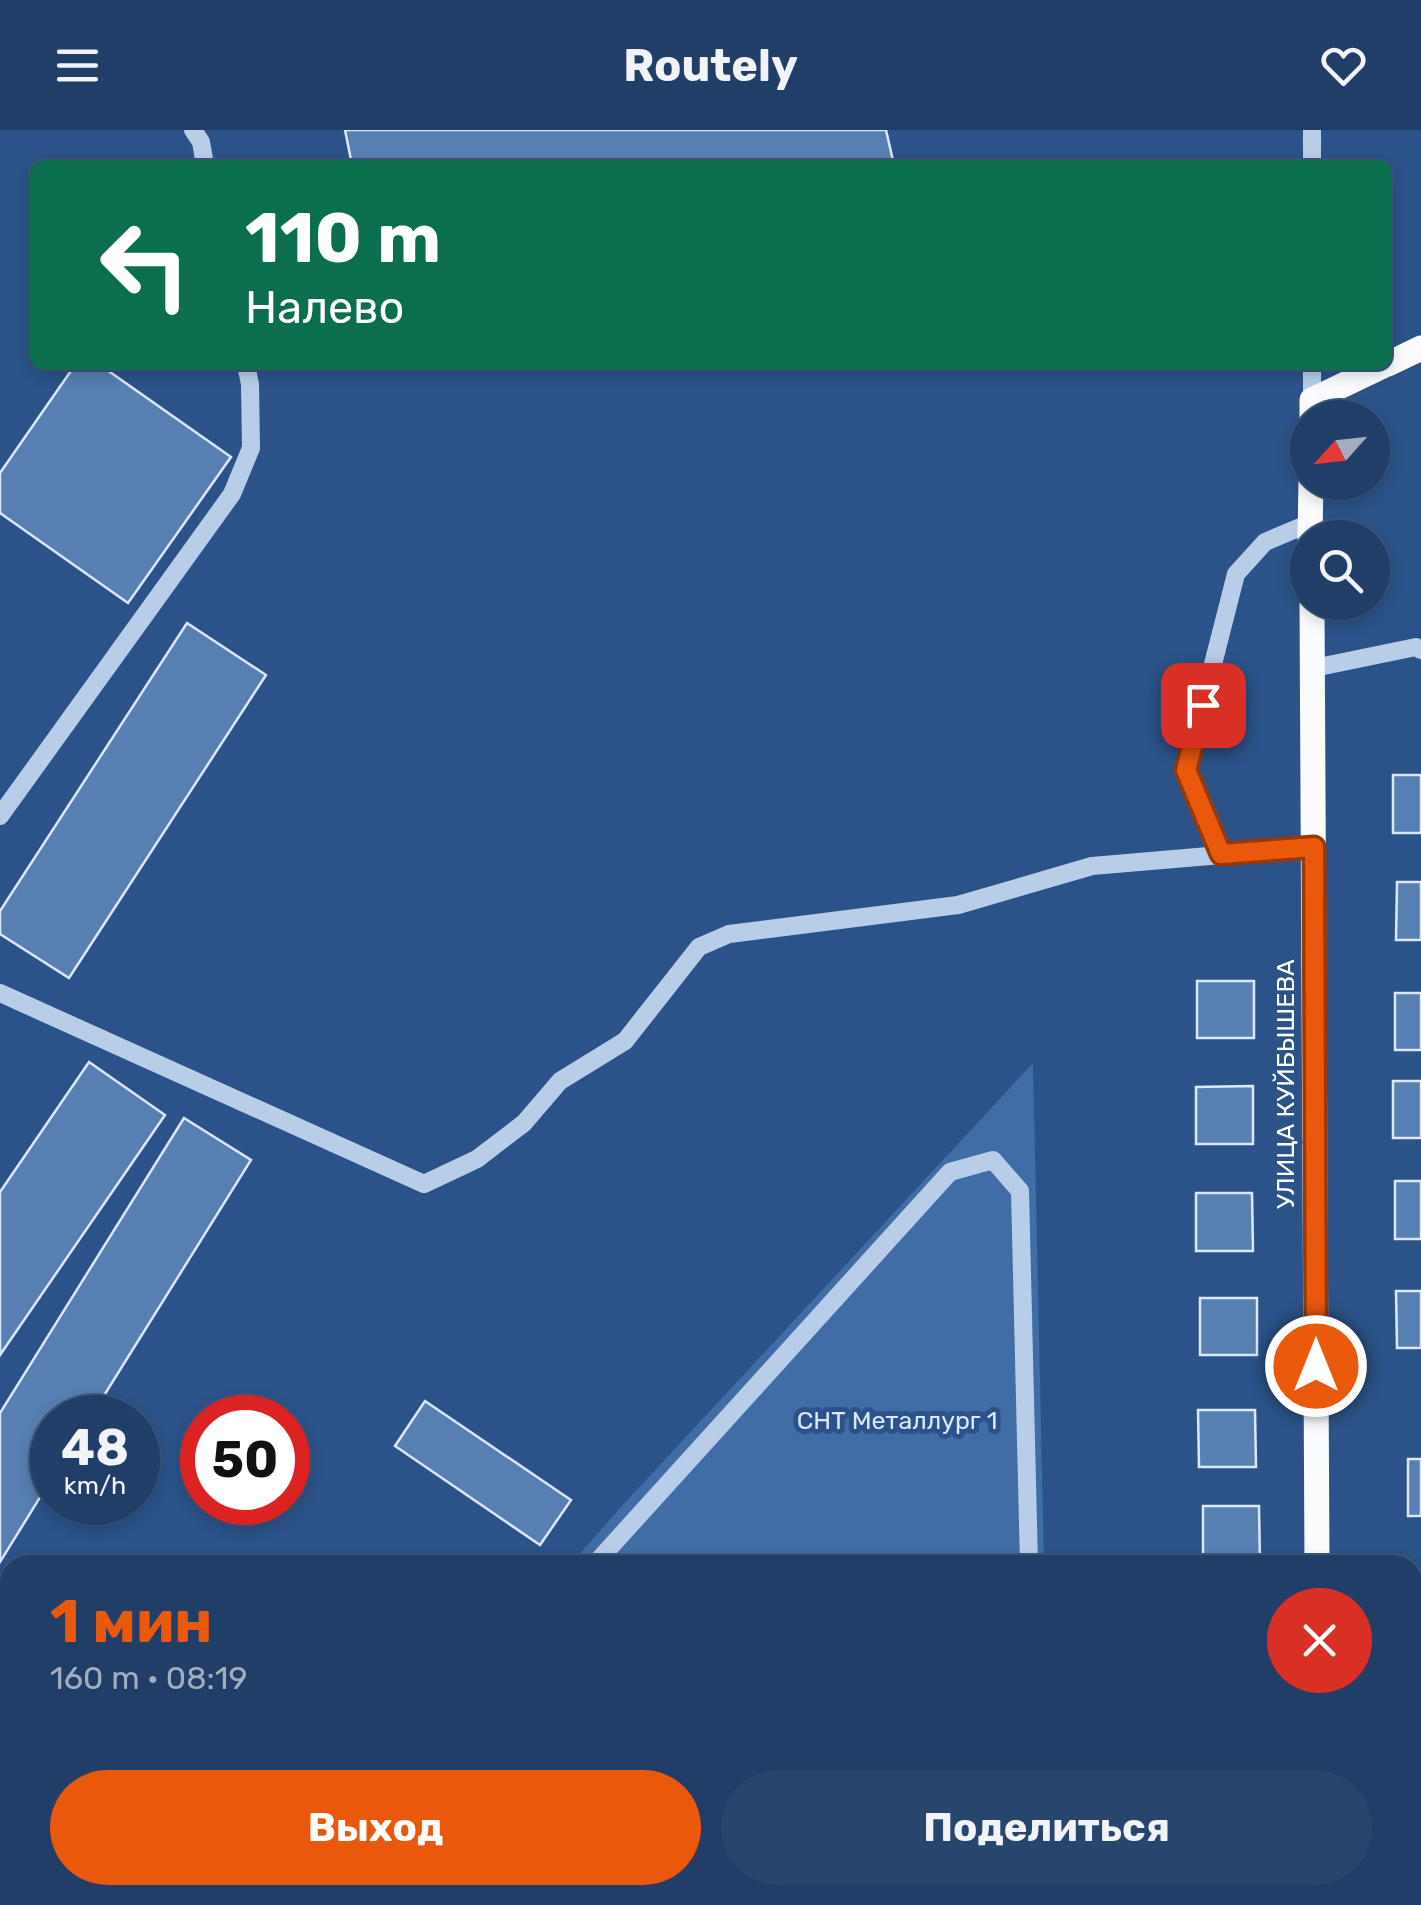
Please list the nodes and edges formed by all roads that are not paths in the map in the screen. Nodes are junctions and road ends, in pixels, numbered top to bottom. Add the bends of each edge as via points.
1 (193, 130) edge
2 (1312, 130) edge
3 (204, 160) edge
4 (1312, 160) edge
5 (1421, 348) edge
6 (1392, 361) edge
7 (247, 370) edge
8 (1312, 370) edge
9 (1376, 370) edge
10 (1312, 400) edge
11 (1327, 400) edge
12 (1290, 535) edge
13 (1313, 620) edge
14 (1421, 650) edge
15 (1314, 668) junction
16 (0, 816) edge
17 (1314, 847) junction
18 (1221, 854) junction
19 (0, 993) edge
20 (603, 1555) edge
21 (1030, 1555) edge
22 (1317, 1555) edge

1 - 3 street
2 - 4 street
5 - 6 main road
7 - 16 street via 251,448 232,494
8 - 10 street
9 - 11 main road
12 - 18 street via 1266,542 1236,574 1186,770
13 - 15 main road, УЛИЦА КУЙБЫШЕВА
14 - 15 street
15 - 17 main road, УЛИЦА КУЙБЫШЕВА
17 - 18 street
17 - 22 main road, УЛИЦА КУЙБЫШЕВА
18 - 19 street via 1092,866 958,905 729,934 698,946 625,1041 560,1081 524,1123 476,1158 424,1184
20 - 21 street via 950,1172 993,1160 1020,1192

